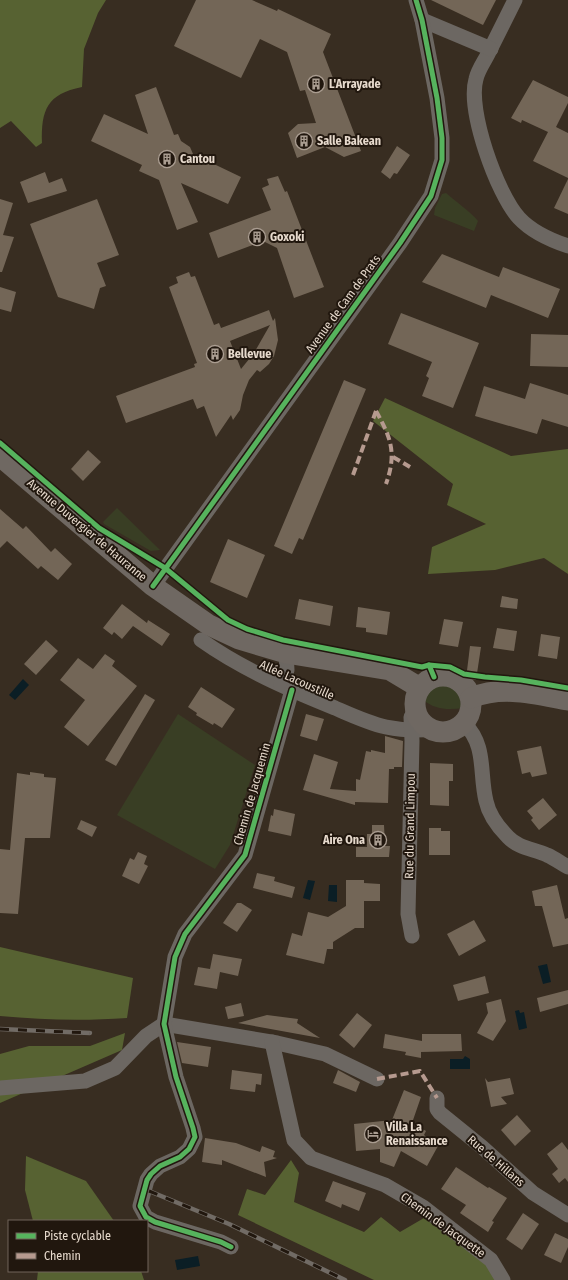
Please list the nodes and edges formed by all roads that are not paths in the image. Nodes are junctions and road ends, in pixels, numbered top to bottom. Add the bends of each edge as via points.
1 (416, 0) edge
2 (515, 0) edge
3 (422, 20) junction
4 (491, 49) junction
5 (568, 246) edge
6 (0, 456) edge
7 (153, 586) junction
8 (201, 640) dead end
9 (286, 653) junction
10 (287, 687) junction
11 (420, 688) junction
12 (471, 698) junction
13 (568, 700) edge
14 (417, 722) junction
15 (464, 723) junction
16 (568, 867) edge
17 (412, 936) dead end
18 (164, 1024) junction
19 (272, 1042) junction
20 (377, 1079) dead end
21 (0, 1088) edge
22 (437, 1098) dead end
23 (568, 1214) edge
24 (231, 1247) dead end
25 (503, 1280) edge

1 - 3 street, Avenue de Cam de Prats
2 - 4 street
3 - 4 street
3 - 7 street, Avenue de Cam de Prats via 442,138 442,160 431,196 400,243
4 - 5 street via 476,78 474,98 476,118 494,172 519,218 535,232
6 - 7 main road, Avenue Duvergier de Hauranne
7 - 9 main road, Avenue Duvergier de Hauranne via 221,632
8 - 10 street, Allée Lacoustille via 231,660
9 - 10 street, Allée Lacoustille
9 - 11 main road, Avenue Duvergier de Hauranne via 390,670
10 - 14 street, Allée Lacoustille via 372,723 390,728
10 - 18 street, Chemin de Jacquemin via 245,855 178,946
11 - 12 main road via 434,677 448,676 461,682
11 - 14 main road via 416,695
12 - 13 main road via 505,690
12 - 15 main road via 470,711
14 - 15 main road via 440,732
14 - 17 street, Rue du Grand Limpou via 408,914
15 - 16 street via 479,746 490,814 518,845 547,855
18 - 19 street
18 - 21 street via 146,1036 115,1068 85,1081
18 - 24 street, Chemin de Jacquemin via 176,1078 194,1137 189,1149 180,1157 160,1166 151,1174 140,1206 146,1217 155,1222
19 - 20 street via 325,1054
19 - 25 street, Chemin de Jacquette via 294,1140 311,1158 385,1185 422,1207 491,1260
22 - 23 street, Rue de Hillans via 437,1109 440,1113 533,1193

